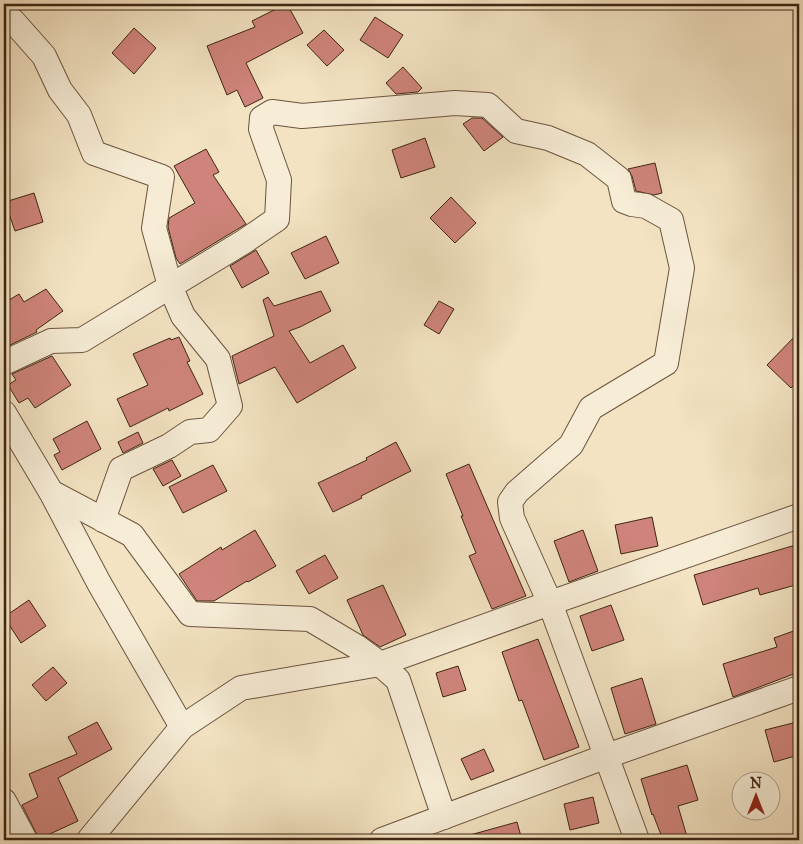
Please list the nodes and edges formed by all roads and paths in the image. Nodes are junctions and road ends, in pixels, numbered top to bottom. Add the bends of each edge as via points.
1 (4, 21) edge
2 (170, 286) junction
3 (4, 363) edge
4 (8, 427) edge
5 (51, 492) junction
6 (799, 516) edge
7 (103, 520) junction
8 (550, 603) junction
9 (380, 664) junction
10 (799, 688) edge
11 (182, 726) junction
12 (607, 756) junction
13 (4, 801) edge
14 (444, 817) junction
15 (24, 840) edge
16 (89, 840) edge
17 (382, 840) edge
18 (637, 840) edge

1 - 2 street via 13,21 44,56 60,90 79,115 94,153 162,177 154,228
2 - 3 street via 82,340 51,341
2 - 7 street via 183,316 218,359 230,406 209,430 190,432 121,469
2 - 8 street via 277,219 279,180 261,129 262,118 272,112 302,116 455,103 488,105 516,130 548,138 587,154 619,179 624,201 646,206 671,220 682,268 666,363 591,408 571,444 510,502 512,518
4 - 5 street
5 - 7 street
5 - 11 street
6 - 8 street
7 - 9 street via 132,535 190,614 310,619
8 - 9 street
8 - 12 street
9 - 11 street via 241,688
9 - 14 street via 398,680
10 - 12 street
11 - 16 street
12 - 14 street
12 - 18 street
13 - 15 street
14 - 17 street

